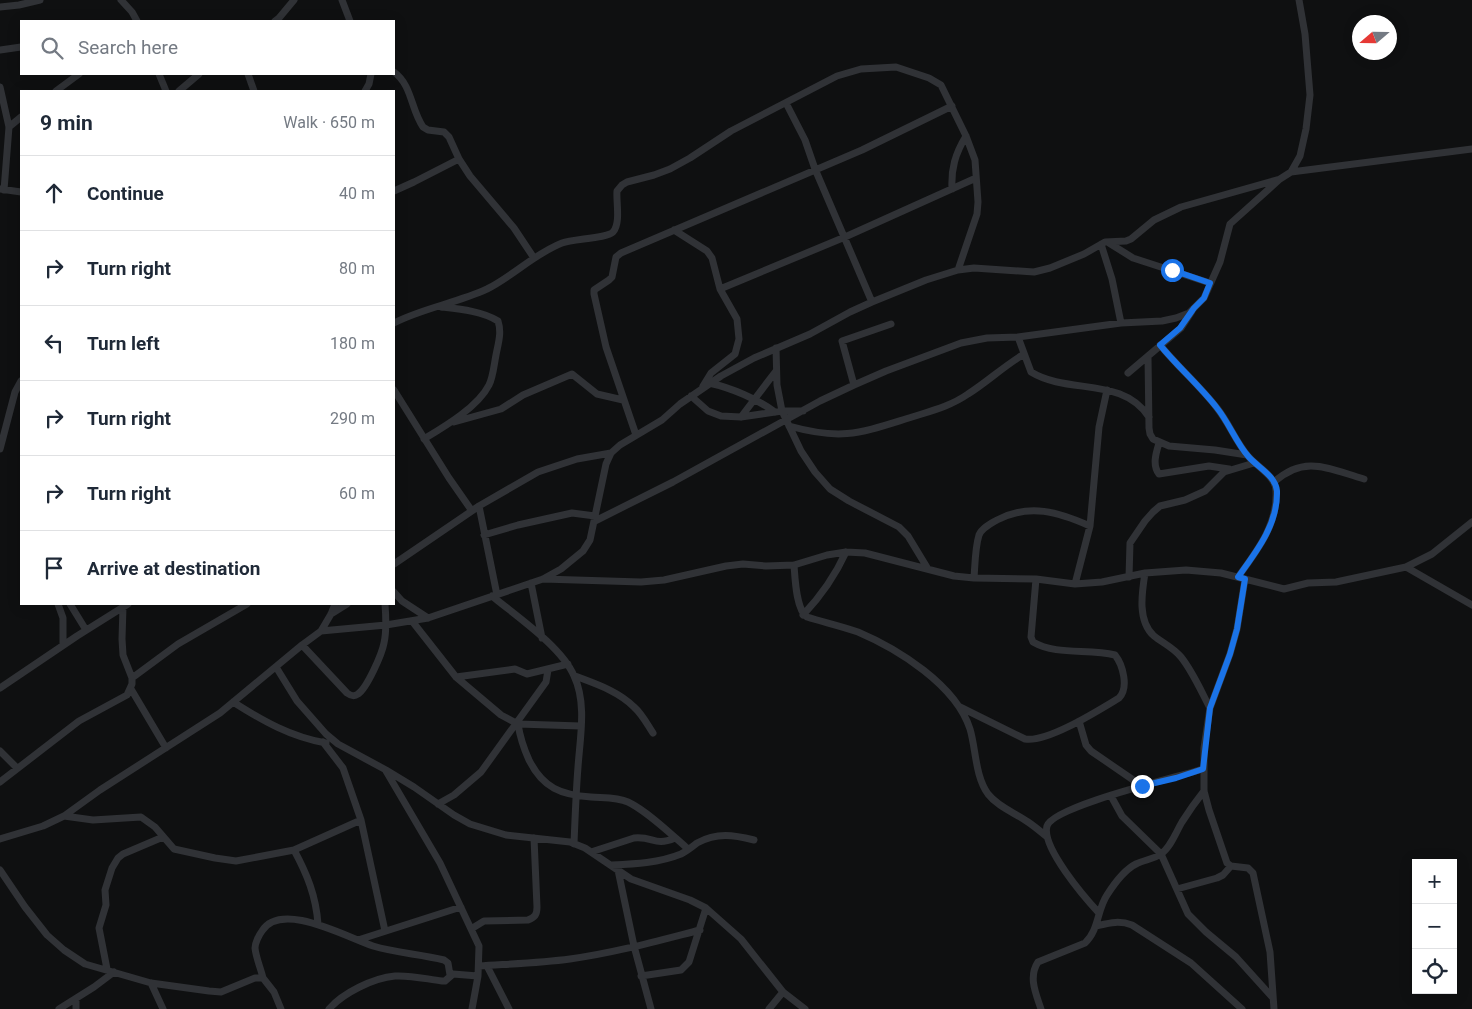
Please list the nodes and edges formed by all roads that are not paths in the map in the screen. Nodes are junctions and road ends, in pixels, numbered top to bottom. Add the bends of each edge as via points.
1 (40, 0) edge
2 (121, 0) edge
3 (294, 0) edge
4 (342, 0) edge
5 (1299, 0) edge
6 (0, 7) edge
7 (136, 20) edge
8 (278, 20) edge
9 (350, 20) edge
10 (20, 47) edge
11 (0, 50) edge
12 (395, 73) edge
13 (78, 75) edge
14 (159, 75) edge
15 (198, 75) edge
16 (248, 75) edge
17 (372, 75) edge
18 (0, 87) edge
19 (57, 90) edge
20 (166, 90) edge
21 (180, 90) edge
22 (254, 90) edge
23 (365, 90) edge
24 (786, 104) junction
25 (952, 106) junction
26 (20, 118) edge
27 (9, 127) junction
28 (966, 136) junction
29 (1472, 149) edge
30 (459, 159) junction
31 (815, 169) junction
32 (1291, 172) junction
33 (976, 178) junction
34 (1280, 179) junction
35 (2, 189) edge
36 (952, 189) junction
37 (395, 191) edge
38 (20, 192) edge
39 (674, 230) junction
40 (845, 237) junction
41 (1105, 244) junction
42 (534, 258) junction
43 (958, 270) junction
44 (1210, 283) junction
45 (720, 289) junction
46 (872, 302) junction
47 (438, 307) junction
48 (1194, 308) junction
49 (395, 323) edge
50 (1121, 323) junction
51 (891, 324) dead end
52 (1018, 337) junction
53 (1160, 345) junction
54 (776, 348) junction
55 (1024, 354) junction
56 (1148, 357) junction
57 (776, 371) junction
58 (1128, 373) dead end
59 (20, 383) edge
60 (709, 384) junction
61 (854, 385) junction
62 (701, 389) junction
63 (1107, 390) junction
64 (395, 392) edge
65 (691, 396) junction
66 (623, 400) junction
67 (754, 401) junction
68 (803, 411) junction
69 (778, 412) junction
70 (741, 417) junction
71 (1150, 418) junction
72 (449, 424) junction
73 (787, 424) junction
74 (636, 435) junction
75 (424, 438) junction
76 (1160, 443) junction
77 (0, 449) edge
78 (611, 453) junction
79 (1247, 455) junction
80 (1254, 463) junction
81 (1231, 469) junction
82 (1364, 479) dead end
83 (1274, 482) junction
84 (479, 506) junction
85 (472, 511) junction
86 (595, 518) junction
87 (1472, 522) edge
88 (1090, 526) junction
89 (484, 536) junction
90 (846, 552) junction
91 (395, 563) edge
92 (794, 565) junction
93 (1406, 567) junction
94 (928, 569) junction
95 (1145, 573) junction
96 (1129, 577) junction
97 (974, 578) junction
98 (1242, 578) junction
99 (543, 579) junction
100 (1036, 580) junction
101 (531, 583) junction
102 (1075, 584) junction
103 (395, 593) edge
104 (495, 595) junction
105 (58, 605) edge
106 (71, 605) edge
107 (125, 605) edge
108 (245, 605) edge
109 (335, 605) edge
110 (345, 605) edge
111 (384, 605) edge
112 (1472, 605) edge
113 (331, 614) junction
114 (803, 615) junction
115 (428, 618) junction
116 (412, 621) junction
117 (386, 625) junction
118 (86, 630) junction
119 (321, 631) junction
120 (542, 638) junction
121 (63, 645) junction
122 (302, 645) junction
123 (568, 664) junction
124 (276, 667) junction
125 (548, 670) junction
126 (456, 676) junction
127 (575, 676) junction
128 (132, 678) junction
129 (1, 685) edge
130 (131, 689) junction
131 (233, 702) junction
132 (960, 707) junction
133 (1210, 708) junction
134 (1079, 721) junction
135 (516, 724) junction
136 (581, 726) junction
137 (653, 733) dead end
138 (323, 742) junction
139 (338, 744) junction
140 (166, 748) junction
141 (0, 751) edge
142 (17, 768) junction
143 (1203, 769) junction
144 (386, 770) junction
145 (0, 782) edge
146 (1142, 786) junction
147 (1204, 791) junction
148 (576, 796) junction
149 (1111, 796) junction
150 (438, 804) junction
151 (64, 816) junction
152 (361, 820) junction
153 (1046, 836) junction
154 (163, 837) junction
155 (534, 838) junction
156 (675, 838) junction
157 (0, 839) edge
158 (754, 840) dead end
159 (574, 844) junction
160 (688, 849) junction
161 (294, 850) junction
162 (591, 852) junction
163 (1161, 854) junction
164 (611, 865) junction
165 (1231, 866) junction
166 (0, 870) edge
167 (618, 870) junction
168 (1177, 889) junction
169 (461, 907) junction
170 (706, 908) junction
171 (1099, 913) junction
172 (318, 924) junction
173 (1096, 926) junction
174 (471, 929) junction
175 (700, 930) junction
176 (386, 931) junction
177 (357, 940) junction
178 (634, 946) junction
179 (479, 966) junction
180 (487, 966) junction
181 (111, 970) junction
182 (450, 975) junction
183 (478, 976) junction
184 (642, 976) junction
185 (264, 978) junction
186 (151, 982) junction
187 (783, 992) junction
188 (1273, 998) junction
189 (76, 999) junction
190 (59, 1009) edge
191 (76, 1009) edge
192 (163, 1009) edge
193 (281, 1009) edge
194 (329, 1009) edge
195 (472, 1009) edge
196 (509, 1009) edge
197 (651, 1009) edge
198 (769, 1009) edge
199 (805, 1009) edge
200 (1041, 1009) edge
201 (1242, 1009) edge
202 (1274, 1009) edge

1 - 6 street
2 - 7 street
3 - 8 street
4 - 9 street
5 - 32 street via 1309,68 1310,106 1300,156
10 - 11 street
12 - 30 street via 406,86 423,127 444,132
13 - 19 street
14 - 20 street
15 - 21 street
16 - 22 street
17 - 23 street
18 - 27 street
24 - 25 street via 849,72 896,67 936,81
24 - 31 street via 805,140
24 - 42 street via 731,131 670,169 622,185 617,191 613,233 572,239
25 - 28 street
25 - 31 street via 904,131
26 - 27 street
27 - 35 street
28 - 33 street via 975,160
28 - 36 street via 955,156
29 - 32 street
30 - 37 street
30 - 42 street
31 - 39 street
31 - 40 street
32 - 34 street
33 - 36 street
33 - 43 street via 977,214
34 - 41 street via 1181,207 1154,220 1126,242
34 - 44 street via 1230,224 1220,262
35 - 38 street
36 - 40 street
39 - 45 street via 707,251
39 - 66 street via 621,253 616,257 612,276 594,290 606,347
40 - 45 street
40 - 46 street
41 - 43 street via 1034,272
41 - 44 street via 1133,258
41 - 50 street
42 - 47 street via 508,278
43 - 46 street
44 - 48 street via 1204,298
45 - 62 street via 737,319 737,350 711,374
46 - 54 street
47 - 49 street
47 - 72 street via 493,318 500,328 488,387
48 - 50 street via 1176,318
48 - 53 street via 1180,328
50 - 52 street
51 - 61 street via 842,341
52 - 55 street
52 - 61 street via 987,338 961,344
53 - 56 street
53 - 79 street via 1216,407
54 - 57 street
54 - 60 street
55 - 63 street via 1032,372 1038,377
55 - 73 street via 953,402 874,429 828,434
56 - 58 street
56 - 71 street
57 - 67 street
57 - 69 street
59 - 77 street
60 - 62 street
60 - 67 street via 730,389
61 - 68 street
62 - 65 street
63 - 71 street via 1132,399
63 - 88 street via 1099,427
64 - 75 street
65 - 70 street via 714,414
65 - 74 street via 662,420
66 - 72 street via 597,394 572,374 501,409
66 - 74 street
67 - 69 street
67 - 70 street
68 - 69 street
68 - 73 street
69 - 70 street
69 - 73 street
71 - 76 street via 1150,434
72 - 75 street
73 - 86 street
73 - 94 street via 801,451 830,489 899,527
74 - 78 street
75 - 85 street
76 - 79 street
76 - 81 street via 1155,467 1159,474 1209,466
78 - 84 street via 548,467
78 - 86 street
79 - 80 street
80 - 81 street
80 - 83 street
81 - 96 street via 1220,474 1205,492 1160,506 1145,520 1130,543
82 - 83 street via 1311,465 1282,475
83 - 98 street via 1277,490 1271,526
84 - 85 street
84 - 89 street
85 - 91 street
86 - 89 street via 572,513
86 - 99 street via 590,540 583,551
87 - 93 street via 1432,554
88 - 97 street via 1048,512 1011,514 989,525 980,534
88 - 102 street
89 - 104 street
90 - 92 street
90 - 94 street via 865,553
90 - 114 street via 830,581
92 - 99 street via 734,565 641,582
92 - 114 street
93 - 98 street via 1284,590
93 - 112 street
94 - 97 street
95 - 96 street
95 - 98 street via 1204,570
95 - 133 street via 1142,602 1147,627 1180,656
96 - 102 street
97 - 100 street
98 - 133 street via 1237,629
99 - 101 street
100 - 102 street
100 - 134 street via 1033,642 1065,650 1115,655 1122,668 1123,694
101 - 104 street
101 - 120 street
103 - 115 street
104 - 115 street
104 - 120 street
105 - 121 street via 63,618
106 - 118 street
107 - 118 street
107 - 128 street via 123,654
108 - 128 street via 184,640
109 - 113 street
110 - 113 street
111 - 117 street
113 - 119 street
114 - 132 street via 856,632 889,648 936,680
115 - 116 street
116 - 117 street
116 - 126 street
117 - 119 street
117 - 122 street via 378,660 367,682 355,696 347,693
118 - 121 street
119 - 122 street
120 - 123 street
121 - 129 street
122 - 124 street
123 - 125 street
123 - 127 street
124 - 131 street
124 - 139 street via 297,701
125 - 126 street via 527,674 511,669
125 - 135 street via 546,682
126 - 135 street via 490,707
127 - 136 street
127 - 137 street via 623,698 636,708
128 - 130 street
130 - 140 street
130 - 142 street via 122,698 79,721
131 - 138 street via 274,727
131 - 140 street
132 - 134 street via 1032,740
132 - 153 street via 970,728 986,791 1000,805
133 - 143 street
134 - 146 street via 1091,751
135 - 136 street
135 - 148 street via 525,752 538,776 550,787
135 - 150 street via 481,772
136 - 148 street
138 - 139 street
138 - 152 street via 343,768
139 - 144 street
140 - 151 street
141 - 142 street
142 - 145 street
143 - 146 street
143 - 147 street
144 - 150 street
144 - 169 street via 440,863
146 - 149 street
147 - 163 street
147 - 165 street via 1223,854
148 - 156 street via 630,802
148 - 159 street
149 - 153 street via 1060,813 1049,820
149 - 163 street via 1122,816
150 - 155 street via 470,824 506,835
151 - 154 street via 93,820 141,817
151 - 157 street
152 - 161 street
152 - 176 street
153 - 171 street via 1070,880
154 - 161 street via 174,849 228,860
154 - 181 street via 123,854 112,868 99,928
155 - 159 street
155 - 174 street via 537,913 534,918 484,922
156 - 160 street
156 - 162 street via 661,843 634,838
158 - 160 street via 721,834
159 - 162 street
160 - 164 street via 649,862
161 - 172 street via 312,890
162 - 164 street
163 - 168 street
163 - 171 street via 1134,865 1126,872 1107,895
164 - 167 street
165 - 168 street via 1217,878
165 - 188 street via 1248,868 1253,873 1270,952
166 - 181 street via 41,927 64,950 85,964
167 - 170 street via 631,879
167 - 178 street
168 - 188 street via 1188,914 1236,957
169 - 174 street
169 - 176 street
170 - 175 street
170 - 187 street via 741,939
171 - 173 street
172 - 177 street
172 - 185 street via 282,920 263,928 255,948
173 - 200 street via 1085,943 1038,962 1033,981
173 - 201 street via 1114,922 1132,925 1190,963
174 - 179 street via 479,946
175 - 178 street
175 - 184 street via 685,967
176 - 177 street
177 - 182 street via 386,950 444,960
178 - 180 street via 572,959
178 - 184 street
179 - 180 street
179 - 183 street
180 - 196 street
181 - 186 street
181 - 189 street
182 - 183 street
182 - 194 street via 445,981 392,976 344,995
183 - 195 street
184 - 197 street
185 - 186 street via 221,992
185 - 193 street
186 - 192 street
187 - 198 street
187 - 199 street
188 - 202 street
189 - 190 street
189 - 191 street

